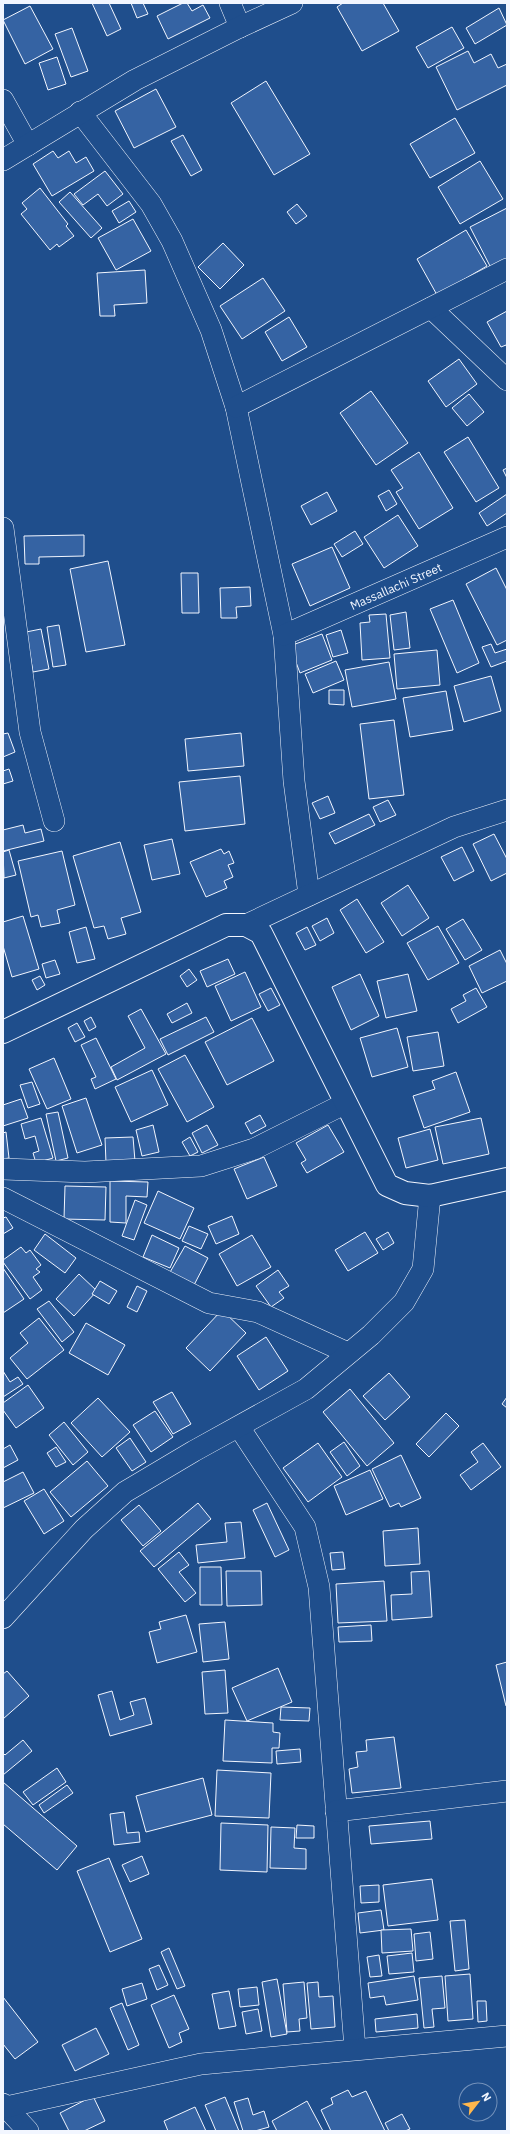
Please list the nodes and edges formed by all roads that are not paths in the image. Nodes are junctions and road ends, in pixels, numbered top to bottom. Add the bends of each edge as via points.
1 (230, 3) edge
2 (292, 3) edge
3 (240, 27) junction
4 (3, 100) edge
5 (80, 112) junction
6 (28, 145) junction
7 (3, 160) edge
8 (507, 269) edge
9 (431, 308) junction
10 (507, 380) edge
11 (236, 408) junction
12 (3, 528) edge
13 (507, 537) edge
14 (284, 635) junction
15 (507, 810) edge
16 (54, 821) dead end
17 (309, 895) junction
18 (246, 924) junction
19 (3, 1032) edge
20 (346, 1103) junction
21 (3, 1169) edge
22 (507, 1179) edge
23 (430, 1196) junction
24 (3, 1198) edge
25 (348, 1353) junction
26 (239, 1428) junction
27 (3, 1618) edge
28 (507, 1791) edge
29 (336, 1811) junction
30 (507, 2036) edge
31 (355, 2050) junction
32 (4, 2105) edge
33 (28, 2131) edge

1 - 3 street
2 - 3 street
3 - 5 street via 135,80
4 - 6 street
5 - 6 street
5 - 11 street via 151,204 172,241 211,330
6 - 7 street
8 - 9 street
9 - 10 street
9 - 11 street
11 - 14 street
12 - 16 street via 30,732
13 - 14 street, Massallachi Street
14 - 17 street via 294,781
15 - 17 street via 454,827
17 - 18 street
18 - 19 street via 226,926
18 - 20 street via 261,933
20 - 21 street via 254,1149 201,1166 85,1172
20 - 23 street via 387,1185 405,1193
22 - 23 street
23 - 25 street via 423,1269 404,1302 371,1335
24 - 25 street via 209,1303 258,1312
25 - 26 street via 306,1389
26 - 27 street via 124,1492 84,1529
26 - 29 street via 305,1527 312,1550 319,1587
28 - 29 street
29 - 31 street
30 - 31 street
31 - 32 street via 201,2064
32 - 33 street

